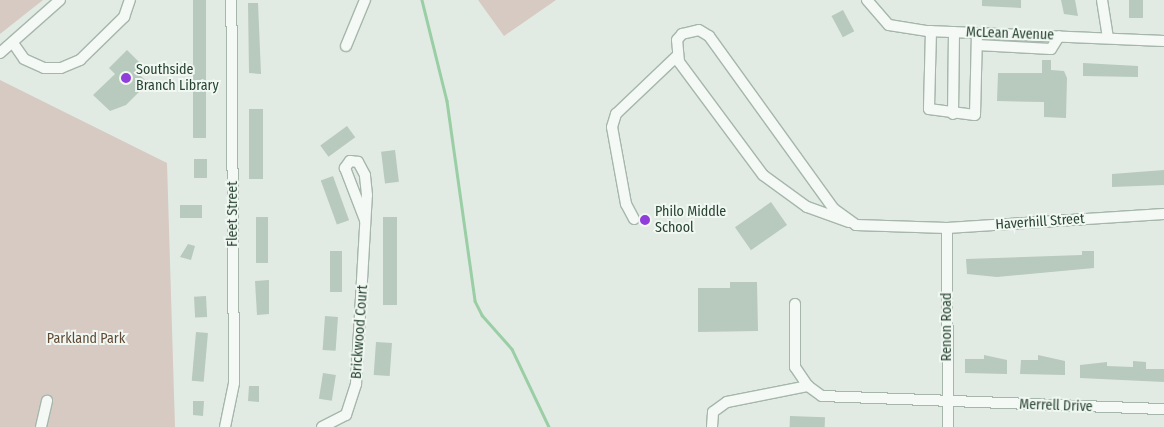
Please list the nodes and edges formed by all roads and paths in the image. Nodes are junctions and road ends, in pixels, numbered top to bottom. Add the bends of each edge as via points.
1 (60, 0) edge
2 (130, 0) edge
3 (231, 0) edge
4 (365, 0) edge
5 (867, 0) edge
6 (1102, 0) edge
7 (931, 31) junction
8 (954, 32) junction
9 (977, 33) junction
10 (1059, 36) junction
11 (1108, 38) junction
12 (1164, 41) edge
13 (13, 43) junction
14 (977, 45) junction
15 (346, 46) dead end
16 (0, 53) edge
17 (677, 56) junction
18 (953, 114) junction
19 (1164, 214) edge
20 (634, 219) dead end
21 (365, 220) junction
22 (849, 222) junction
23 (947, 228) junction
24 (795, 304) dead end
25 (808, 386) junction
26 (47, 401) dead end
27 (947, 403) junction
28 (1164, 409) edge
29 (41, 427) edge
30 (227, 427) edge
31 (322, 427) edge
32 (712, 427) edge
33 (948, 427) edge

1 - 13 street
2 - 13 street via 117,23 80,60 61,68 44,68 24,59
3 - 30 street, Fleet Street via 234,384
4 - 15 street
5 - 7 street, McLean Avenue via 890,25
6 - 11 street
7 - 8 street, McLean Avenue
7 - 18 street via 929,109
8 - 9 street, McLean Avenue
8 - 18 street
9 - 10 street, McLean Avenue
9 - 14 street
10 - 11 street, McLean Avenue
10 - 14 street via 1051,49
11 - 12 street, McLean Avenue
13 - 16 street
14 - 18 street via 975,115
17 - 20 street via 616,114 612,127 626,204
17 - 22 street, Haverhill Street via 764,175 807,207
17 - 22 street via 677,40 688,30 709,36 813,179
19 - 23 street, Haverhill Street
21 - 21 street, Brickwood Court via 345,168 350,161 358,162 365,175
21 - 31 street, Brickwood Court via 356,384 346,416
22 - 23 street, Haverhill Street via 864,227
23 - 27 street, Renon Road
24 - 25 street via 795,367
25 - 27 street, Merrell Drive via 822,396
25 - 32 street via 727,402 713,412
26 - 29 street
27 - 28 street, Merrell Drive
27 - 33 street, Renon Road

